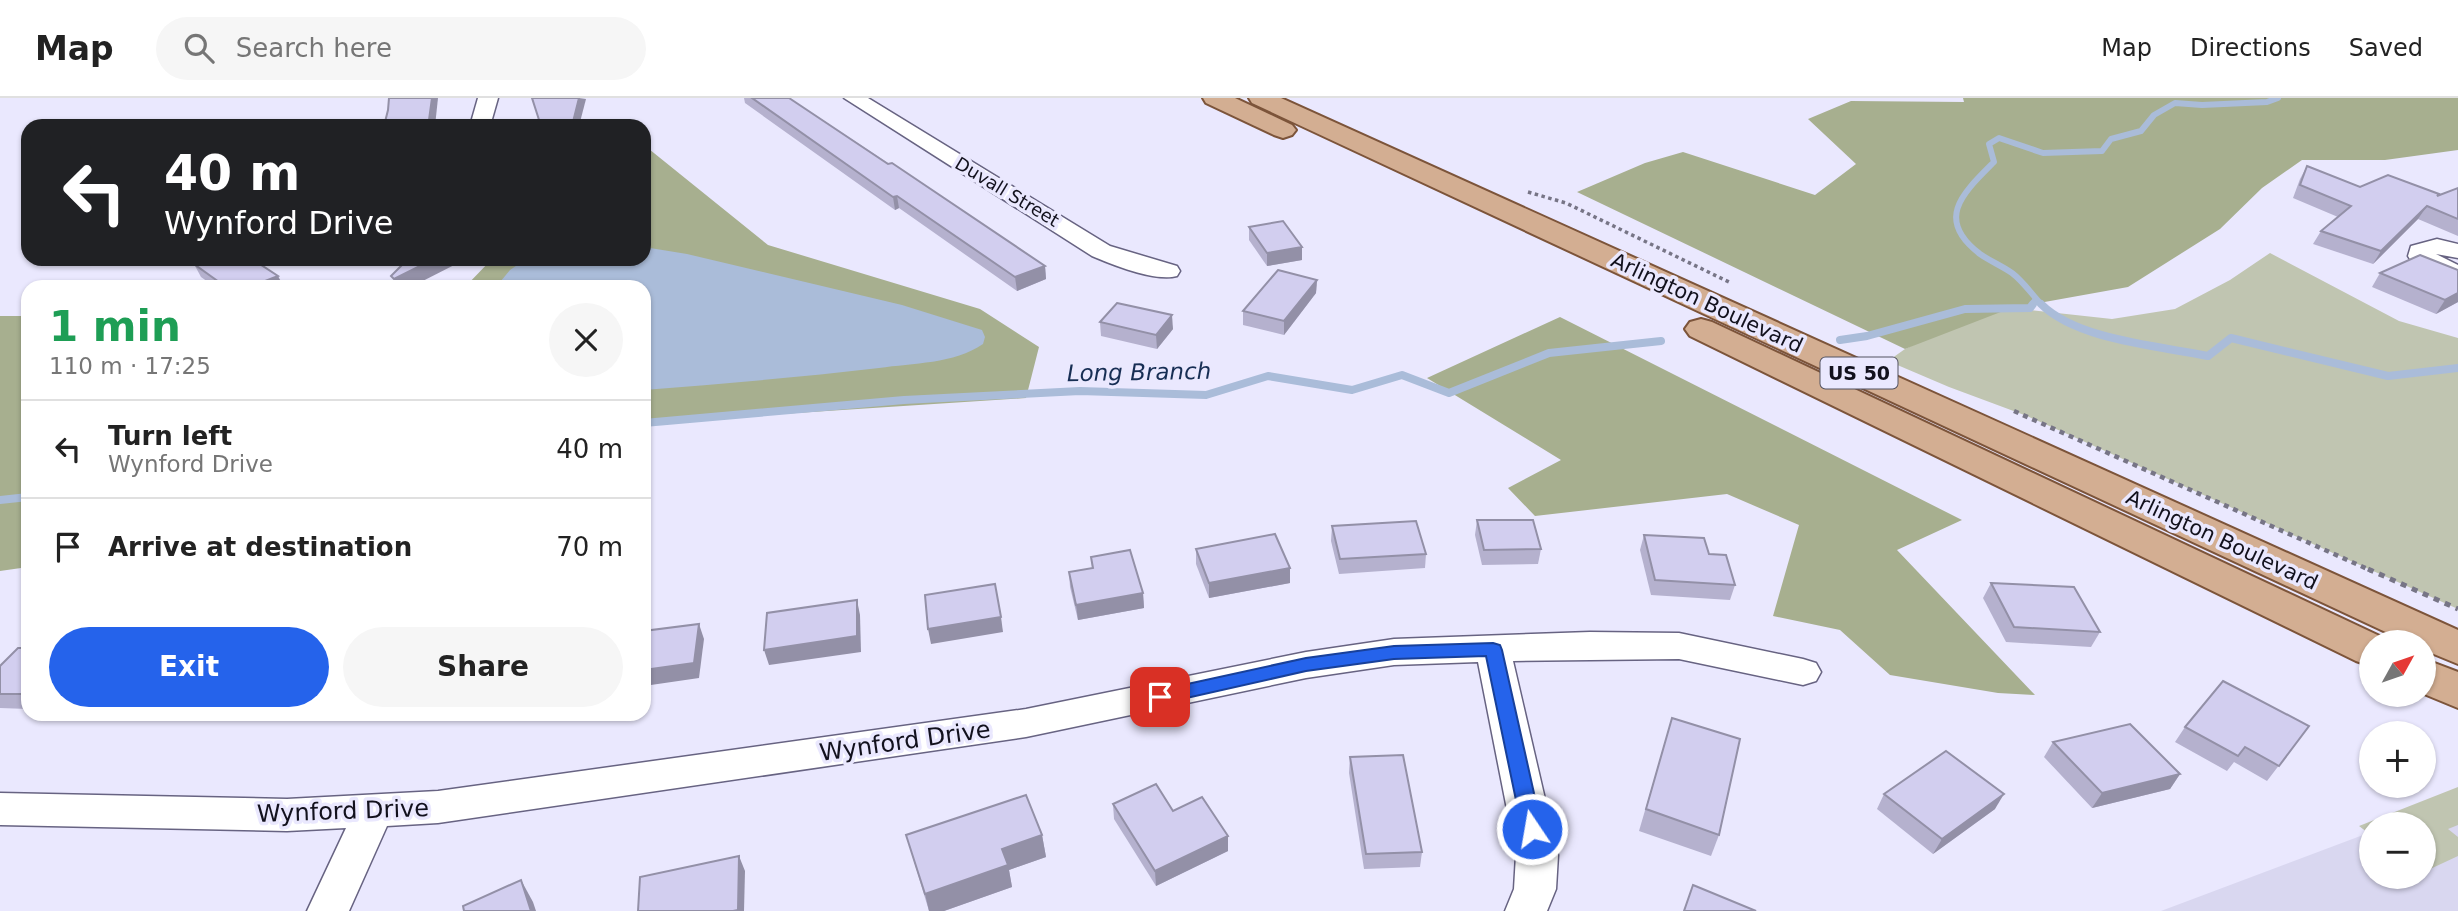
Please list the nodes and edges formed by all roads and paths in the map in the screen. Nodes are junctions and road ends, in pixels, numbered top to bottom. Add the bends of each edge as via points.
1 (488, 98) edge
2 (854, 98) edge
3 (1215, 98) edge
4 (1261, 98) edge
5 (483, 119) edge
6 (2458, 251) edge
7 (1168, 271) dead end
8 (2458, 274) edge
9 (2359, 644) edge
10 (2458, 648) edge
11 (1493, 650) junction
12 (1804, 672) dead end
13 (2436, 681) edge
14 (2458, 691) edge
15 (0, 809) edge
16 (374, 811) junction
17 (328, 911) edge
18 (1526, 911) edge

1 - 5 street
2 - 7 street, Duvall Street via 1101,251
3 - 9 main road, Arlington Boulevard / US 50
4 - 10 main road, Arlington Boulevard / US 50
6 - 8 street via 2437,246 2420,251 2429,262
11 - 12 street, Wynford Drive via 1679,646
11 - 16 street, Wynford Drive via 1394,652 1306,665 1026,723 438,807
11 - 18 street via 1537,855 1535,889
13 - 14 main road
15 - 16 street, Wynford Drive via 287,815
16 - 17 street

